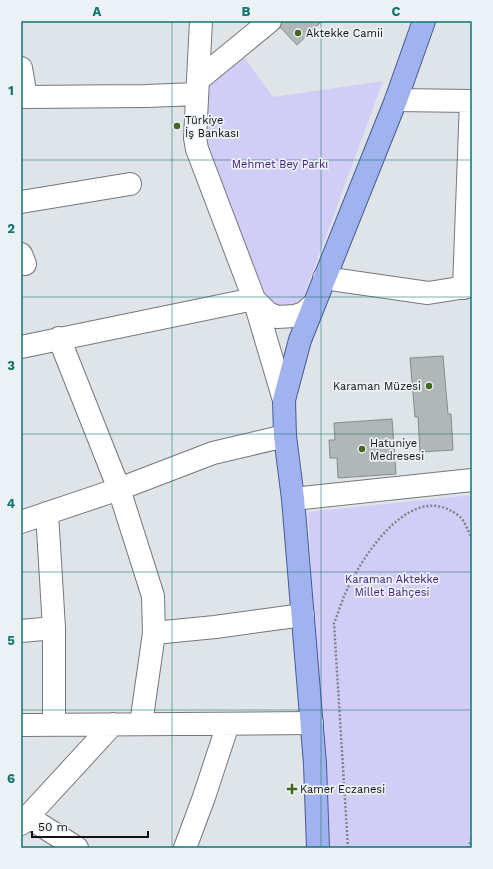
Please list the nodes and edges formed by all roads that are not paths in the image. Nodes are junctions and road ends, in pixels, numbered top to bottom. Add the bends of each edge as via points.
1 (201, 21) edge
2 (270, 21) edge
3 (424, 21) edge
4 (21, 68) edge
5 (198, 87) junction
6 (24, 96) edge
7 (396, 100) junction
8 (472, 101) edge
9 (130, 184) dead end
10 (21, 202) edge
11 (324, 278) junction
12 (468, 287) edge
13 (254, 299) junction
14 (314, 304) junction
15 (59, 338) junction
16 (21, 347) edge
17 (284, 400) junction
18 (285, 436) junction
19 (472, 480) edge
20 (119, 489) junction
21 (293, 499) junction
22 (47, 513) junction
23 (21, 522) edge
24 (303, 614) junction
25 (54, 628) junction
26 (21, 631) edge
27 (154, 633) junction
28 (312, 723) junction
29 (54, 724) junction
30 (113, 724) junction
31 (141, 724) junction
32 (228, 724) junction
33 (21, 725) edge
34 (24, 820) edge
35 (77, 848) edge
36 (185, 848) edge
37 (318, 848) edge

1 - 5 street
2 - 5 street
3 - 7 main road
4 - 6 street
5 - 6 street via 146,96
5 - 13 street via 195,138 197,149
7 - 8 street
7 - 11 main road
8 - 12 street
9 - 10 street
11 - 12 street via 428,293
11 - 14 main road
13 - 14 street via 268,313 277,316 295,316 304,313
13 - 15 street
13 - 17 street
14 - 17 main road via 300,340
15 - 16 street
15 - 20 street
17 - 18 main road
18 - 20 street via 213,453
18 - 21 main road
19 - 21 street
20 - 22 street
20 - 27 street via 153,596
21 - 24 main road
22 - 23 street
22 - 25 street
24 - 27 street
24 - 28 main road
25 - 26 street
25 - 29 street
27 - 31 street
28 - 32 street
28 - 37 main road
29 - 30 street
29 - 33 street
30 - 31 street
30 - 34 street
31 - 32 street
32 - 36 street
34 - 35 street

